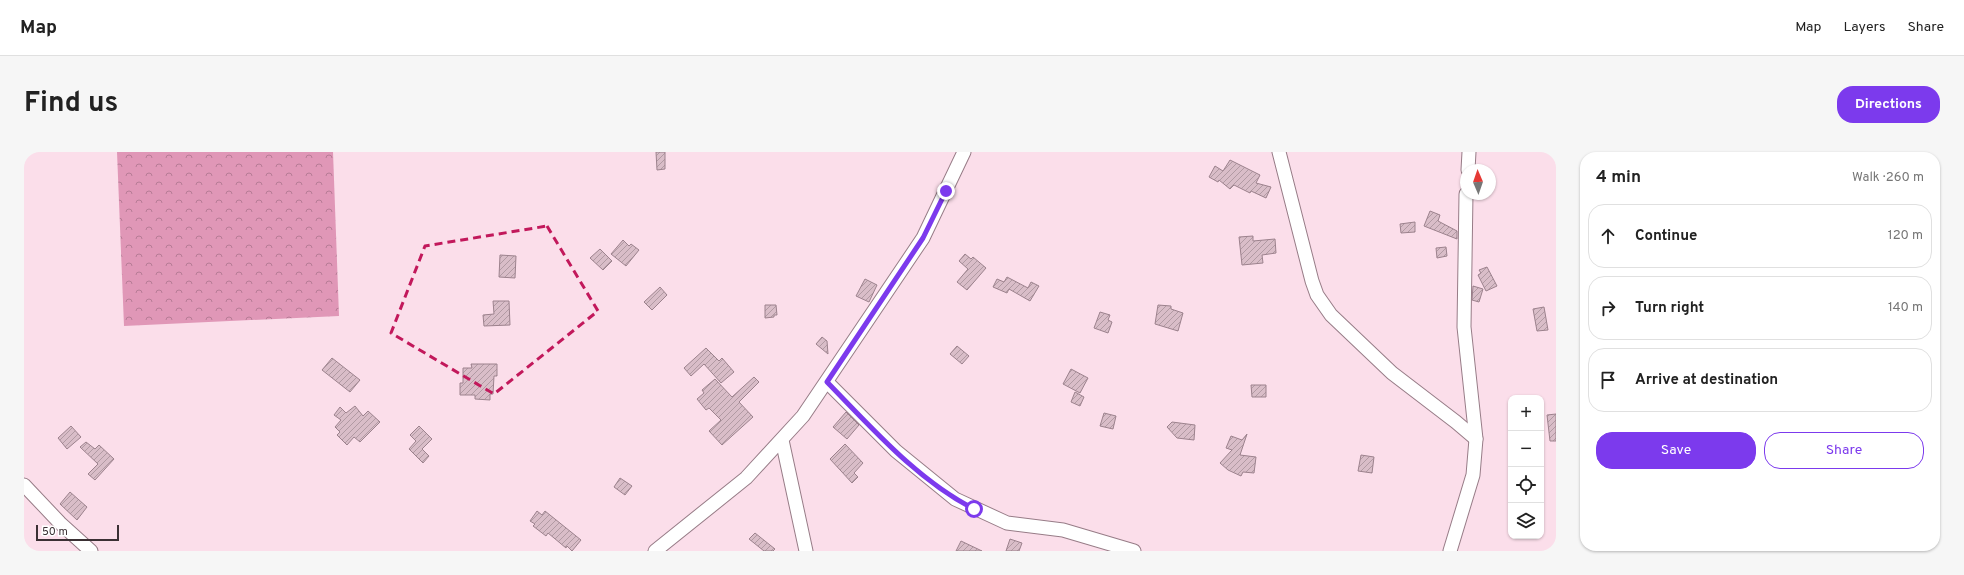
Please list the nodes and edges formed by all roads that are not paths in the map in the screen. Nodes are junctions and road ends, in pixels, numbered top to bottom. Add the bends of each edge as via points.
1 (964, 152) edge
2 (1279, 152) edge
3 (1469, 152) edge
4 (1468, 164) edge
5 (1466, 200) edge
6 (827, 382) junction
7 (1476, 439) junction
8 (782, 440) junction
9 (24, 484) edge
10 (91, 551) edge
11 (655, 551) edge
12 (806, 551) edge
13 (1134, 551) edge
14 (1450, 551) edge

1 - 6 street via 923,238
2 - 7 street via 1317,295 1331,314 1392,373
3 - 4 street
5 - 7 street via 1464,327
6 - 8 street
6 - 13 street via 896,451 955,499 1007,523 1063,530
7 - 14 street via 1473,475
8 - 11 street via 746,478
8 - 12 street
9 - 10 street via 60,523

